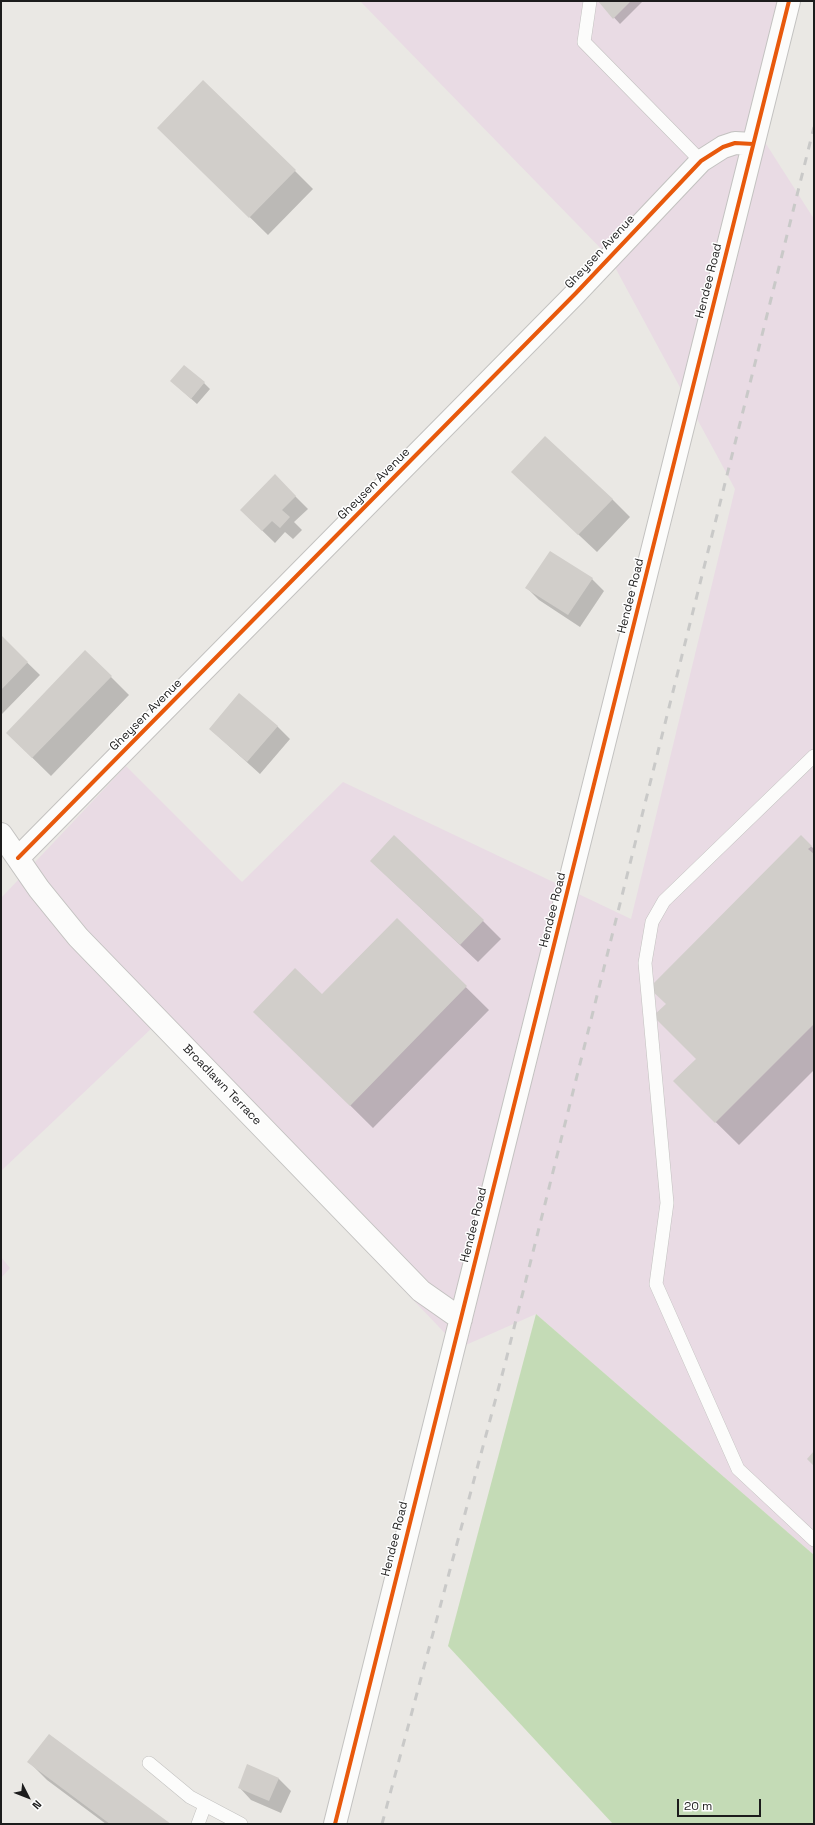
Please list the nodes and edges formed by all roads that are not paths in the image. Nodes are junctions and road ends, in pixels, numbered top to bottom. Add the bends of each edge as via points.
1 (590, 1) edge
2 (789, 1) edge
3 (753, 144) junction
4 (701, 161) junction
5 (814, 756) edge
6 (1, 834) edge
7 (18, 858) junction
8 (461, 1319) junction
9 (814, 1540) edge
10 (149, 1763) dead end
11 (205, 1805) junction
12 (198, 1824) edge
13 (241, 1824) edge
14 (335, 1824) edge

1 - 4 lane via 584,42
2 - 3 street, Hendee Road
3 - 4 street, Gheysen Avenue via 723,147
3 - 8 street, Hendee Road
4 - 7 street, Gheysen Avenue via 576,293
5 - 9 lane via 664,900 652,922 645,963 668,1203 656,1284 738,1469
6 - 7 street, Broadlawn Terrace
7 - 8 street, Broadlawn Terrace via 38,889 78,937 421,1291
8 - 14 street, Hendee Road
10 - 11 lane via 190,1797
11 - 12 lane
11 - 13 lane

